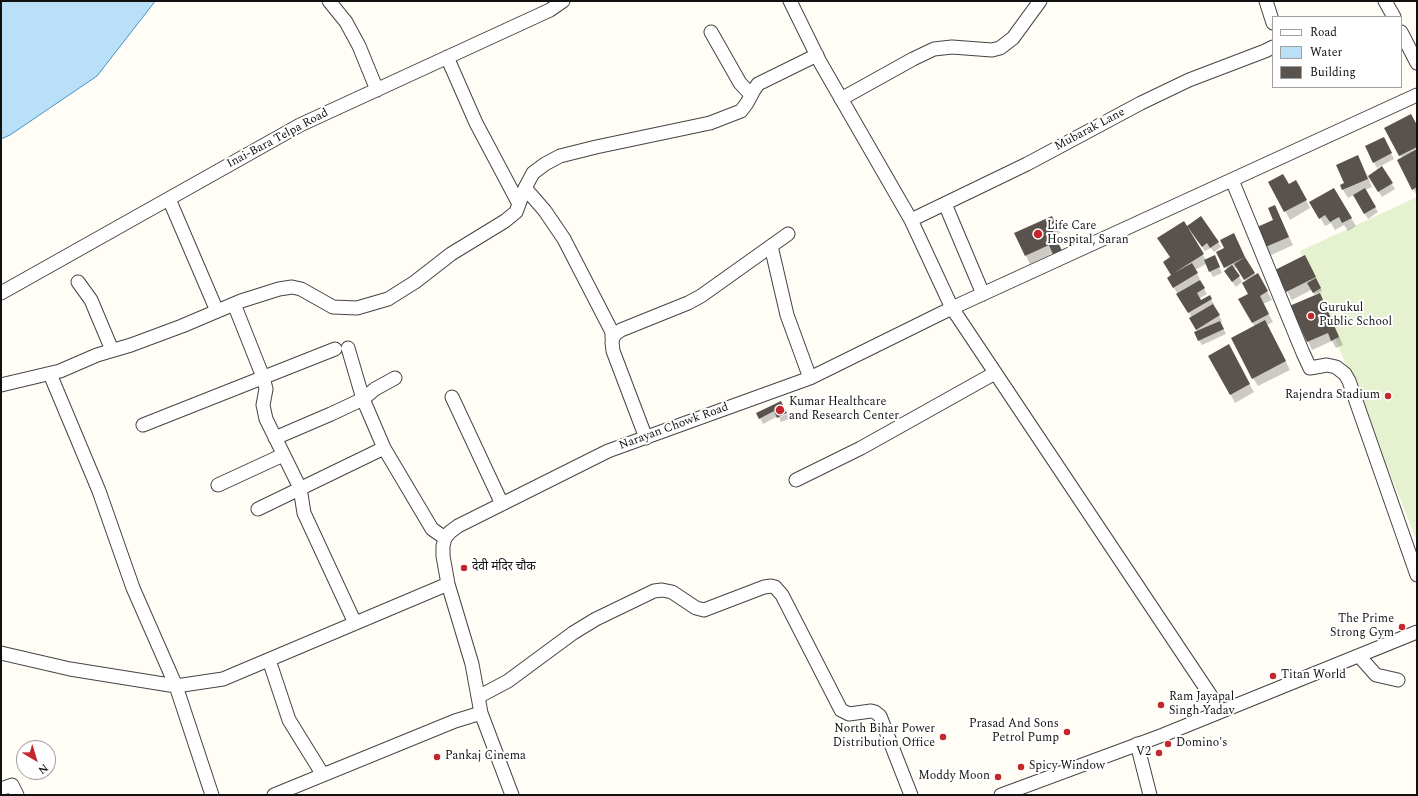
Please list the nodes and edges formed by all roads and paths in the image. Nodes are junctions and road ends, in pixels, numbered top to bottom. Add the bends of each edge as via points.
1 (329, 1) edge
2 (563, 1) edge
3 (790, 1) edge
4 (1040, 1) edge
5 (1266, 1) edge
6 (1385, 1) edge
7 (1393, 16) edge
8 (1272, 20) edge
9 (711, 32) dead end
10 (1402, 34) edge
11 (1272, 48) edge
12 (817, 55) junction
13 (446, 57) junction
14 (1417, 63) edge
15 (376, 90) junction
16 (1417, 95) edge
17 (751, 96) junction
18 (842, 99) junction
19 (1232, 180) junction
20 (525, 188) junction
21 (169, 199) junction
22 (518, 204) junction
23 (945, 204) junction
24 (911, 220) junction
25 (788, 234) dead end
26 (771, 246) junction
27 (78, 282) dead end
28 (1, 293) edge
29 (983, 294) junction
30 (234, 304) junction
31 (952, 308) junction
32 (217, 311) junction
33 (612, 338) junction
34 (112, 350) junction
35 (995, 373) junction
36 (50, 374) junction
37 (263, 377) junction
38 (395, 378) dead end
39 (810, 378) junction
40 (1, 385) edge
41 (452, 397) dead end
42 (363, 399) junction
43 (143, 425) dead end
44 (275, 438) junction
45 (646, 438) junction
46 (384, 448) junction
47 (283, 455) junction
48 (796, 480) dead end
49 (218, 485) dead end
50 (300, 488) junction
51 (502, 504) junction
52 (258, 509) dead end
53 (445, 538) junction
54 (1417, 575) edge
55 (448, 584) junction
56 (355, 623) junction
57 (1417, 632) edge
58 (1, 653) edge
59 (1359, 656) junction
60 (269, 660) junction
61 (1398, 680) dead end
62 (176, 686) junction
63 (478, 697) junction
64 (1221, 711) junction
65 (481, 713) junction
66 (1137, 744) junction
67 (323, 775) junction
68 (1, 789) edge
69 (17, 795) edge
70 (212, 795) edge
71 (274, 795) edge
72 (512, 795) edge
73 (911, 795) edge
74 (1001, 795) edge
75 (1150, 795) edge

1 - 15 street via 346,22 359,46
2 - 13 street, Inai-Bara Telpa Road via 550,10
3 - 12 street
4 - 18 street via 1013,38 1000,48 992,50 952,47 934,50 918,56
5 - 8 street
6 - 7 street
9 - 17 street via 740,83
10 - 14 street
11 - 23 street, Mubarak Lane via 1190,80 1141,103
12 - 17 street via 758,84
12 - 18 street
13 - 15 street, Inai-Bara Telpa Road
13 - 22 street via 476,123
15 - 21 street, Inai-Bara Telpa Road via 300,125
16 - 19 street, Narayan Chowk Road
17 - 20 street via 741,111 710,123 560,156 533,173
18 - 24 street
19 - 29 street, Narayan Chowk Road
19 - 54 street via 1310,368 1327,365 1336,367 1349,381
20 - 22 street
20 - 33 street via 564,239 612,332
21 - 28 street, Inai-Bara Telpa Road
21 - 32 street
22 - 30 street via 516,212 505,221 451,254 388,299 357,308 333,307 301,289 292,287
23 - 24 street, Mubarak Lane
23 - 29 street
24 - 31 street
25 - 26 street
26 - 33 street via 701,296 621,330
26 - 39 street via 787,315
27 - 34 street via 91,300
29 - 31 street, Narayan Chowk Road
30 - 32 street
30 - 37 street
31 - 35 street
31 - 39 street, Narayan Chowk Road
32 - 34 street
33 - 45 street via 613,351
34 - 36 street
35 - 48 street via 868,444
35 - 64 street
36 - 40 street
36 - 62 street via 99,491 133,588
37 - 42 street via 342,349
37 - 43 street
37 - 44 street via 266,389 264,412
38 - 42 street
39 - 45 street, Narayan Chowk Road
41 - 51 street
42 - 44 street
42 - 46 street
44 - 47 street
45 - 51 street, Narayan Chowk Road via 608,452
46 - 50 street
46 - 53 street via 432,529
47 - 49 street
47 - 50 street
50 - 52 street
50 - 56 street via 304,513
51 - 53 street, Narayan Chowk Road via 458,526
53 - 55 street via 443,556
55 - 56 street
55 - 63 street via 472,664
56 - 60 street
57 - 59 street
58 - 62 street via 70,669
59 - 61 street via 1376,675
59 - 64 street
60 - 62 street via 223,680
60 - 67 street via 289,720
62 - 70 street
63 - 65 street
63 - 73 street via 508,681 596,619 654,591 672,592 696,608 704,610 771,586 782,595 841,710 849,714 871,711 880,716
64 - 66 street
65 - 67 street via 455,721
65 - 72 street
66 - 74 street
66 - 75 street
67 - 71 street
68 - 69 street via 12,785

